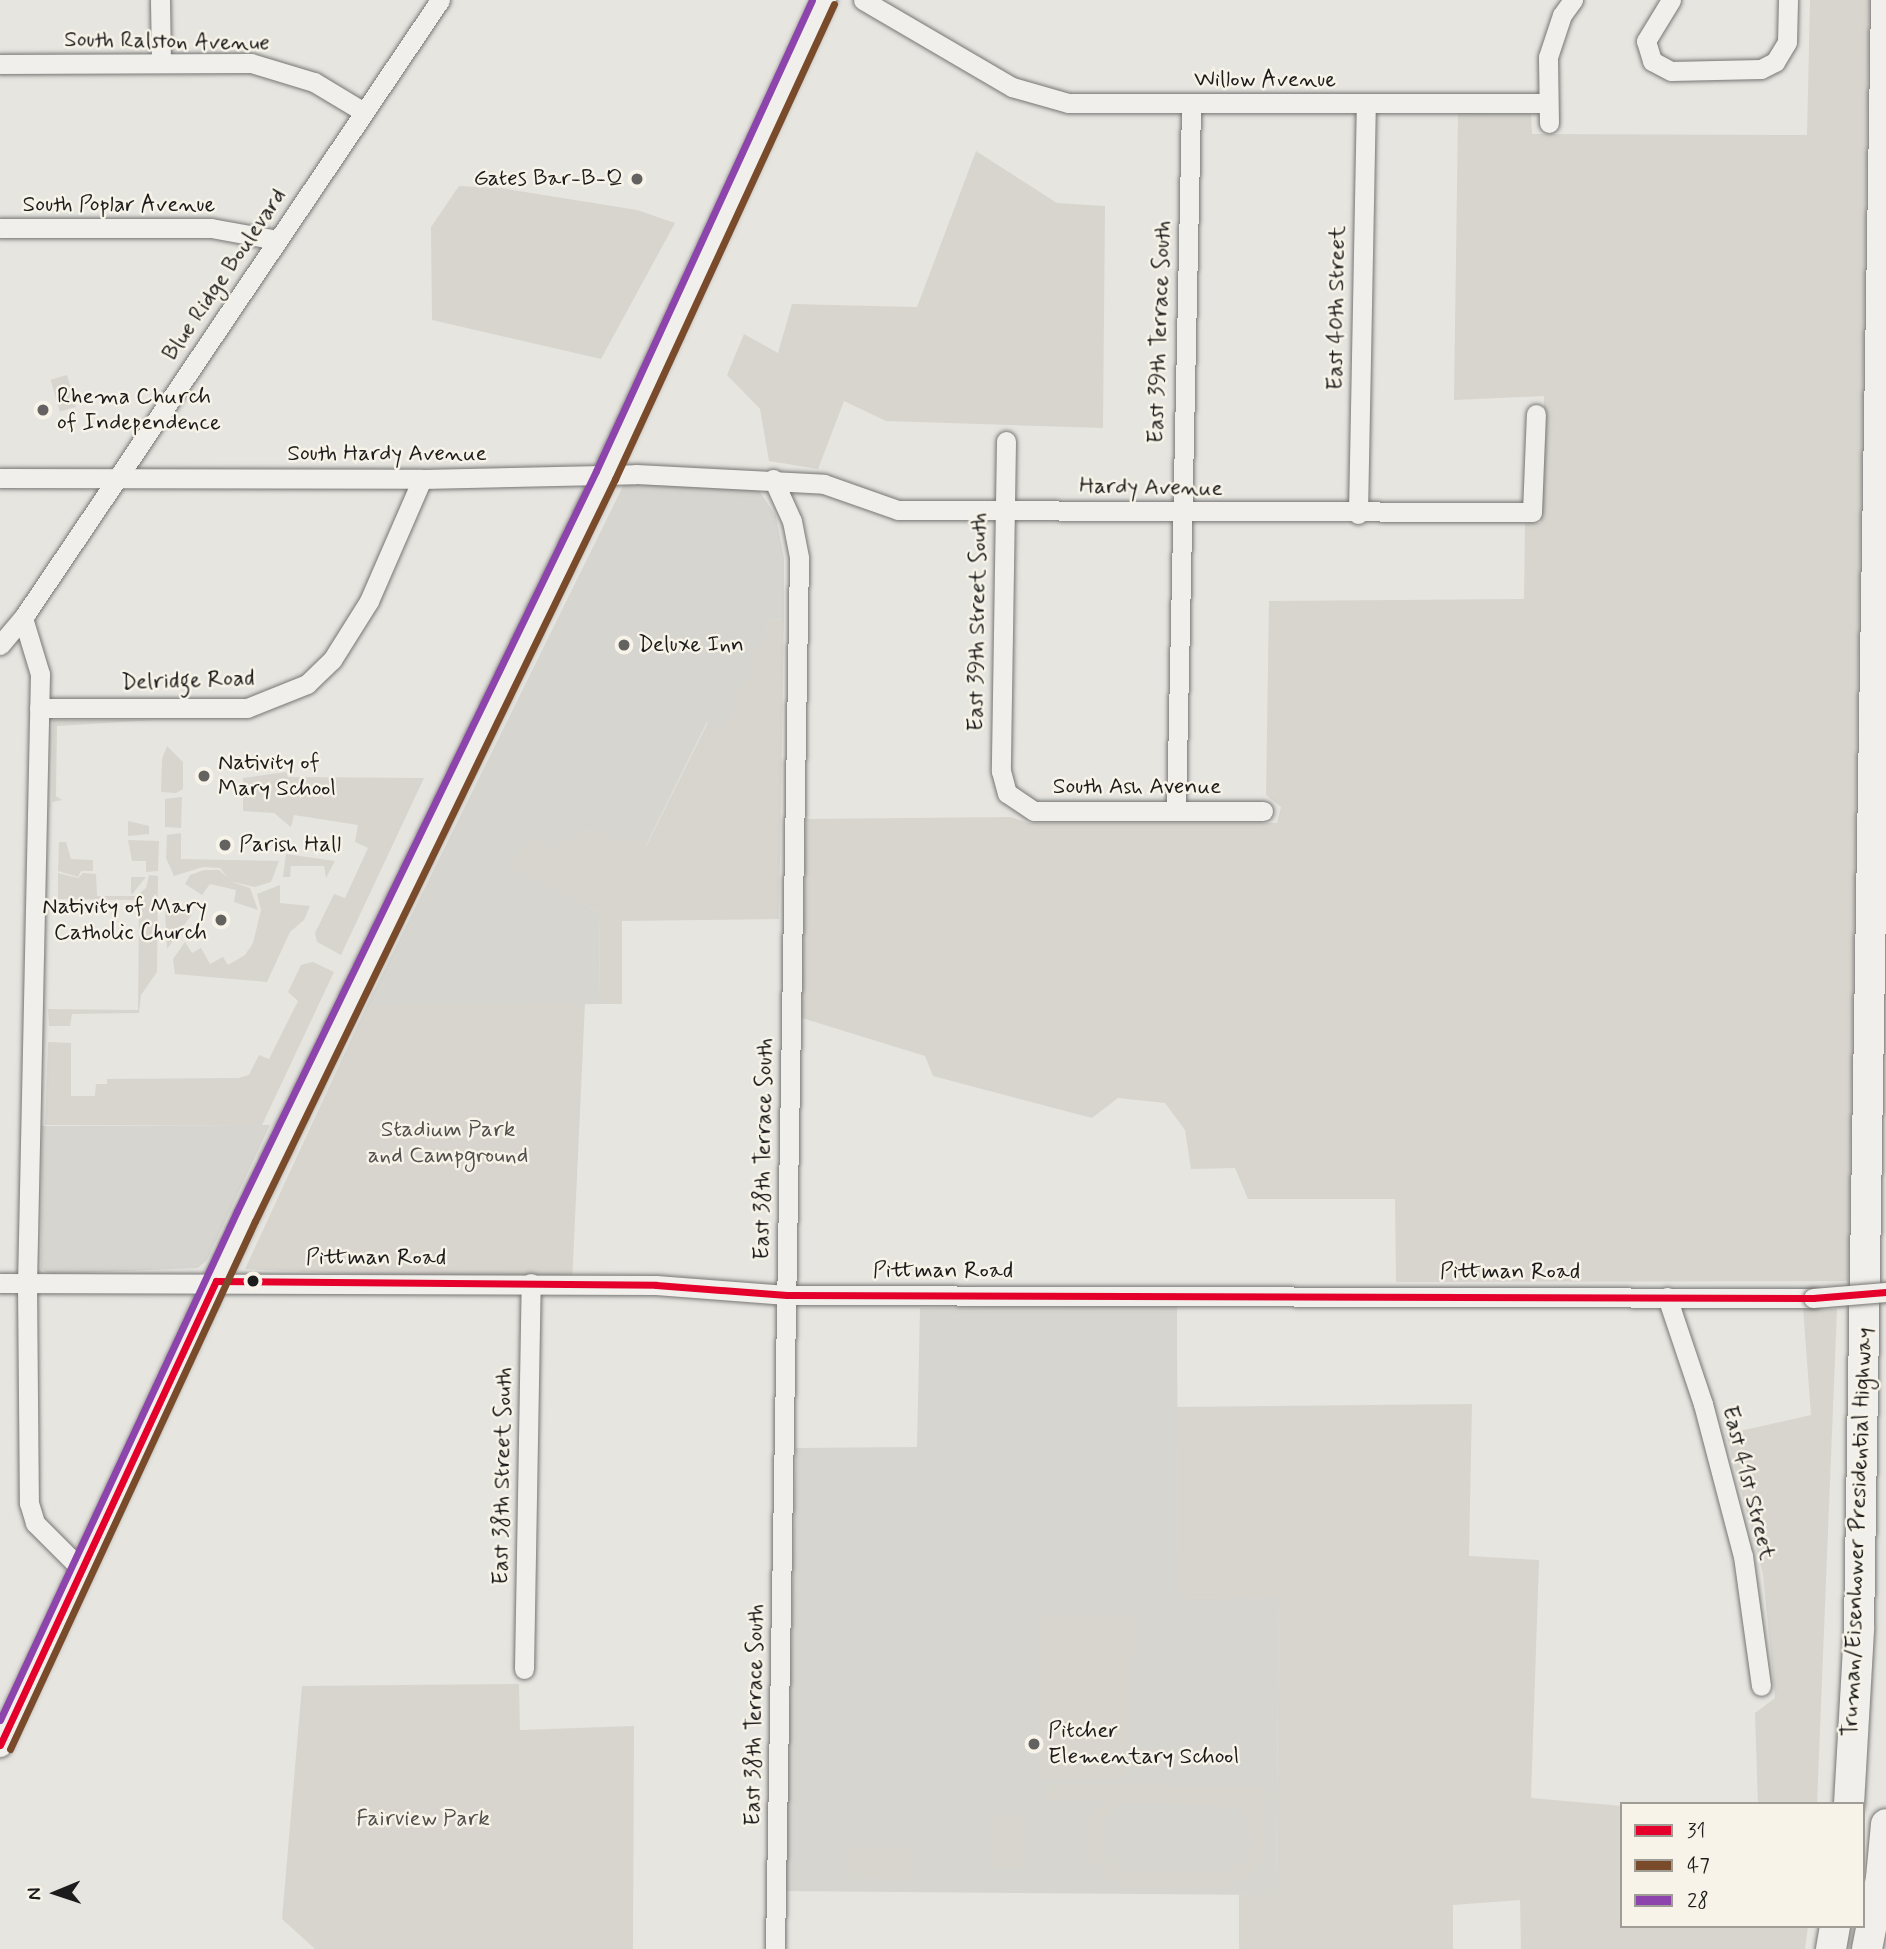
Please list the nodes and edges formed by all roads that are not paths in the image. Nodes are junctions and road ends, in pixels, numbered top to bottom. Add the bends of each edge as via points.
1 (160, 0) edge
2 (440, 0) edge
3 (824, 0) edge
4 (863, 0) edge
5 (1573, 0) edge
6 (1671, 0) edge
7 (1788, 0) edge
8 (1886, 0) edge
9 (161, 63) junction
10 (0, 65) edge
11 (1546, 103) junction
12 (1366, 104) junction
13 (1191, 106) junction
14 (364, 112) junction
15 (1549, 123) dead end
16 (0, 228) edge
17 (278, 240) junction
18 (1536, 414) dead end
19 (1006, 441) dead end
20 (605, 475) junction
21 (118, 477) junction
22 (0, 478) edge
23 (422, 479) junction
24 (773, 479) junction
25 (1003, 511) junction
26 (1180, 513) junction
27 (1358, 514) junction
28 (23, 618) junction
29 (0, 646) edge
30 (39, 708) junction
31 (1014, 800) joint
32 (1176, 811) junction
33 (1264, 811) dead end
34 (216, 1281) junction
35 (0, 1283) edge
36 (27, 1283) junction
37 (531, 1283) junction
38 (1886, 1292) edge
39 (787, 1295) junction
40 (1667, 1297) junction
41 (82, 1570) junction
42 (524, 1669) dead end
43 (1761, 1686) dead end
44 (1, 1740) edge
45 (1849, 1802) edge
46 (1886, 1824) edge
47 (1835, 1928) edge
48 (775, 1949) edge
49 (1831, 1949) edge
50 (1867, 1949) edge

1 - 9 street
2 - 14 street, Blue Ridge Boulevard
3 - 20 main road
4 - 13 street, Willow Avenue via 1012,87 1068,103
5 - 11 street via 1562,15 1548,57
6 - 7 street via 1646,41 1647,52 1661,68 1761,69 1778,60 1787,41
8 - 45 highway, Truman/Eisenhower Presidential Highway via 1859,1628
9 - 10 street, South Ralston Avenue
9 - 14 street, South Ralston Avenue via 251,63 276,68 314,82
11 - 12 street, Willow Avenue
11 - 15 street
12 - 13 street, Willow Avenue
12 - 27 street, East 40th Street
13 - 26 street, East 39th Terrace South
14 - 17 street, Blue Ridge Boulevard
16 - 17 street, South Poplar Avenue via 211,228
17 - 21 street, Blue Ridge Boulevard
18 - 27 street, Hardy Avenue via 1532,512
19 - 25 street, East 39th Street South
20 - 23 street, South Hardy Avenue
20 - 24 street, South Hardy Avenue
20 - 34 main road
21 - 22 street, South Hardy Avenue
21 - 23 street, South Hardy Avenue
21 - 28 street, Blue Ridge Boulevard
23 - 30 street, Delridge Road via 369,601 332,660 307,684 247,708
24 - 25 street, Hardy Avenue via 824,484 898,510
24 - 39 street, East 38th Terrace South via 792,521 799,558
25 - 26 street, Hardy Avenue
25 - 31 street, East 39th Street South via 1001,771
26 - 27 street, Hardy Avenue
26 - 32 street, East 39th Terrace South
28 - 29 street, Blue Ridge Boulevard
28 - 30 street via 40,674
30 - 36 street
31 - 32 street, South Ash Avenue via 1034,811
32 - 33 street, South Ash Avenue
34 - 36 street, Pittman Road
34 - 37 street, Pittman Road
34 - 41 main road
35 - 36 street, Pittman Road
36 - 41 street via 29,1503 35,1523
37 - 39 street, Pittman Road via 656,1285
37 - 42 street, East 38th Street South
38 - 40 street, Pittman Road, bridge via 1813,1298
39 - 40 street, Pittman Road
39 - 48 street, East 38th Terrace South
40 - 43 street, East 41st Street via 1703,1404 1743,1556
41 - 44 main road
46 - 50 highway
47 - 49 highway

